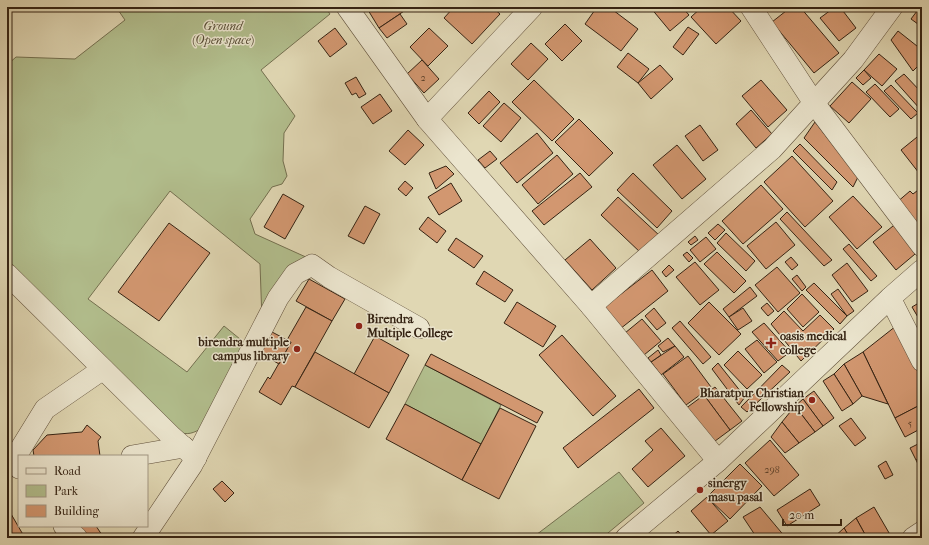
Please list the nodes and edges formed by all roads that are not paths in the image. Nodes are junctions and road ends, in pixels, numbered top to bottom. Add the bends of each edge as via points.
1 (347, 7) edge
2 (532, 7) edge
3 (751, 7) edge
4 (892, 7) edge
5 (814, 103) junction
6 (427, 120) junction
7 (922, 246) edge
8 (922, 270) edge
9 (7, 274) edge
10 (890, 298) junction
11 (591, 306) junction
12 (419, 328) dead end
13 (922, 361) edge
14 (103, 369) junction
15 (190, 452) junction
16 (146, 455) edge
17 (718, 461) junction
18 (18, 464) edge
19 (65, 527) edge
20 (922, 532) edge
21 (77, 538) edge
22 (143, 538) edge
23 (626, 538) edge
24 (913, 538) edge

1 - 6 street
2 - 6 street
3 - 5 street
4 - 5 street via 853,60
5 - 7 street
5 - 11 street via 772,149
6 - 11 street
8 - 10 street
9 - 14 street
10 - 13 street
10 - 17 street
11 - 17 street
12 - 15 street via 312,265 295,274 278,298
14 - 15 street via 172,438
14 - 18 street via 45,409 16,456
15 - 16 street
15 - 22 street via 192,465
17 - 23 street
19 - 21 street
20 - 24 street

